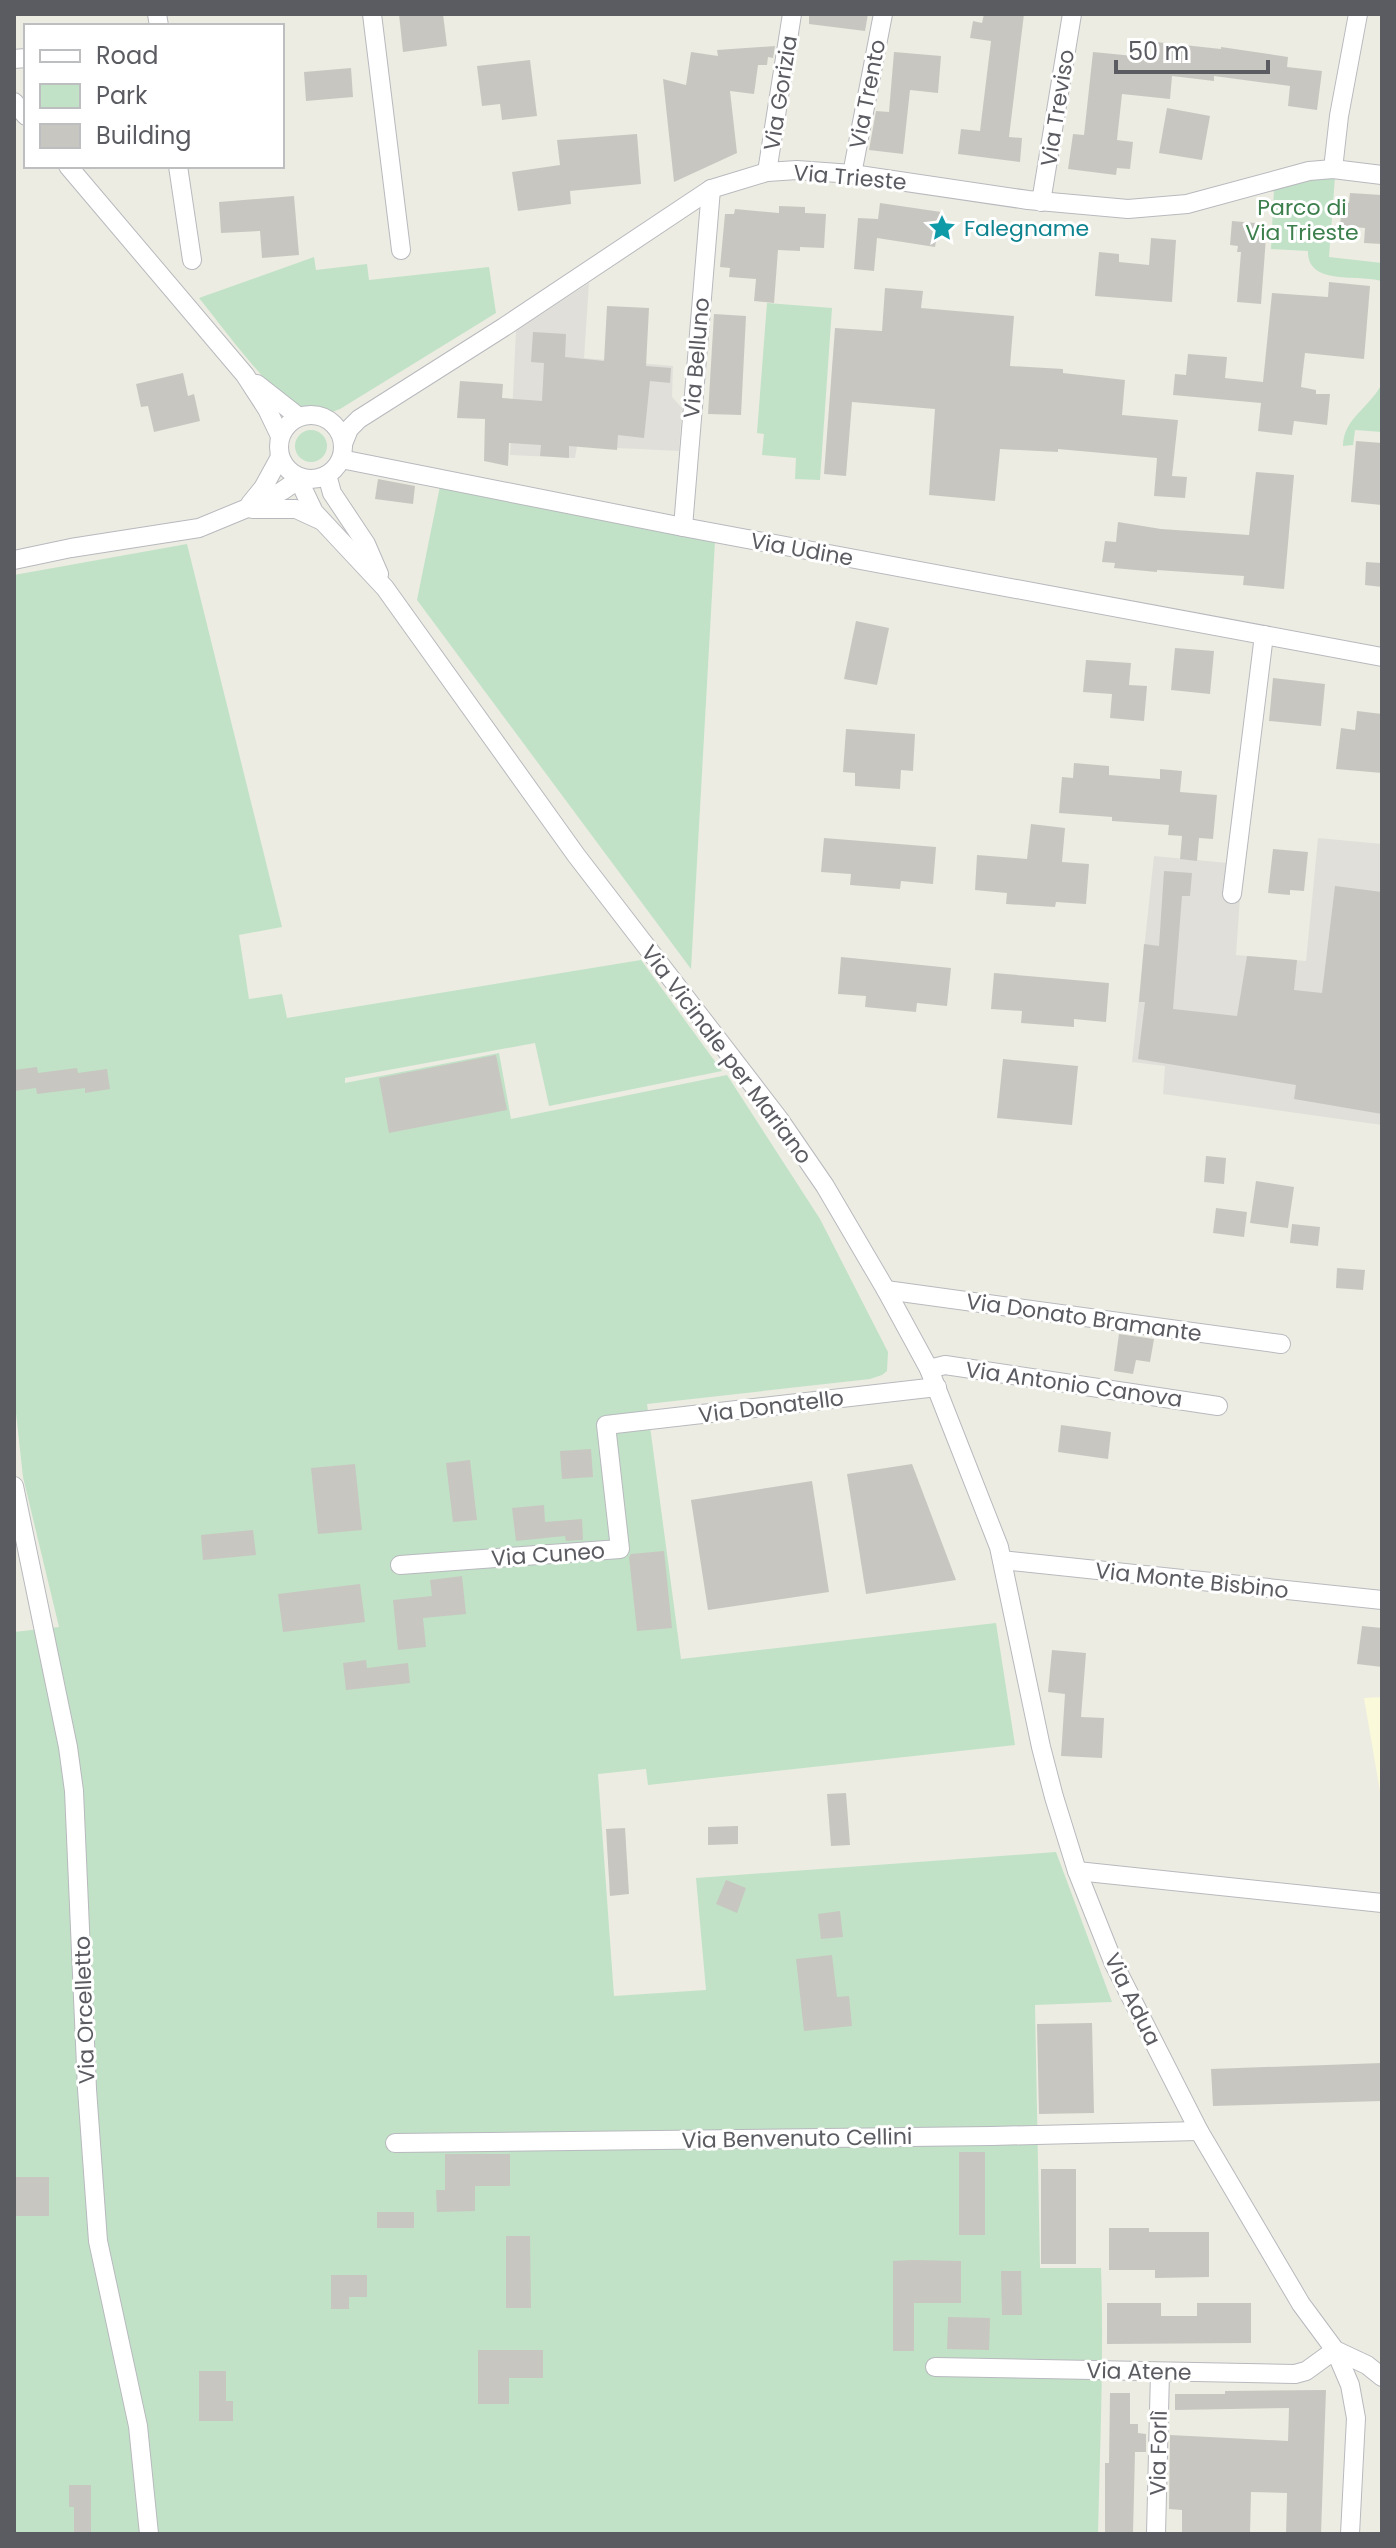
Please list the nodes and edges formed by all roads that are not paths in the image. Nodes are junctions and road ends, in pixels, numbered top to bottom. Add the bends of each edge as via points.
1 (372, 14) edge
2 (792, 14) edge
3 (883, 14) edge
4 (1072, 14) edge
5 (1358, 14) edge
6 (70, 168) edge
7 (178, 168) edge
8 (1333, 169) junction
9 (767, 172) junction
10 (852, 174) junction
11 (1382, 175) edge
12 (711, 189) junction
13 (1041, 202) junction
14 (401, 250) dead end
15 (192, 260) dead end
16 (245, 375) junction
17 (379, 408) junction
18 (299, 417) junction
19 (328, 420) junction
20 (280, 436) junction
21 (342, 451) junction
22 (280, 457) junction
23 (327, 475) junction
24 (301, 478) junction
25 (245, 509) junction
26 (343, 509) junction
27 (321, 521) junction
28 (683, 527) junction
29 (14, 560) edge
30 (385, 588) junction
31 (1264, 635) junction
32 (1382, 657) edge
33 (1232, 894) dead end
34 (886, 1290) junction
35 (1281, 1344) dead end
36 (929, 1369) junction
37 (937, 1387) junction
38 (1218, 1406) dead end
39 (606, 1425) joint
40 (14, 1486) edge
41 (1002, 1560) junction
42 (400, 1565) dead end
43 (1382, 1600) edge
44 (1077, 1871) junction
45 (1382, 1903) edge
46 (1199, 2131) junction
47 (395, 2143) dead end
48 (1335, 2350) junction
49 (935, 2367) dead end
50 (1160, 2372) junction
51 (1382, 2377) edge
52 (149, 2534) edge
53 (1156, 2534) edge
54 (1350, 2534) edge

1 - 14 street
2 - 9 street, Via Gorizia
3 - 10 street, Via Trento
4 - 13 street, Via Treviso
5 - 8 street
6 - 16 street
7 - 15 street
8 - 11 street, Via Trieste
8 - 13 street, Via Trieste via 1157,208
9 - 10 street, Via Trieste
9 - 12 street, Via Trieste
10 - 13 street, Via Trieste
12 - 17 street, Via Trieste
12 - 28 street, Via Belluno
16 - 18 street
16 - 20 street
17 - 19 street, Via Trieste
17 - 21 street, Via Trieste via 349,429
18 - 19 street
18 - 20 street
19 - 21 street
20 - 22 street
21 - 23 street
21 - 28 street, Via Udine
22 - 24 street
22 - 25 street
23 - 24 street
23 - 26 street
24 - 25 street
24 - 27 street
25 - 27 street via 296,509
25 - 29 street via 199,528
26 - 27 street
26 - 30 street
27 - 30 street
28 - 31 street, Via Udine
30 - 34 street, Via Vicinale per Mariano via 576,855 779,1119
31 - 32 street, Via Udine
31 - 33 street
34 - 35 street, Via Donato Bramante
34 - 36 street, Via Vicinale per Mariano
36 - 37 street, Via Vicinale per Mariano
36 - 38 street, Via Antonio Canova via 945,1365
37 - 39 street, Via Donatello
37 - 41 street, Via Vicinale per Mariano
39 - 42 street, Via Cuneo via 620,1549
40 - 52 street, Via Orcelletto via 74,1791 98,2241 138,2426
41 - 43 street, Via Monte Bisbino
41 - 44 street, Via Adua via 1041,1747
44 - 45 street
44 - 46 street, Via Adua via 1114,1964
46 - 47 street, Via Benvenuto Cellini
46 - 48 street, Via Adua via 1301,2304
48 - 50 street, Via Atene via 1295,2374
48 - 51 street, Via Adua
48 - 54 street via 1350,2385 1356,2418
49 - 50 street, Via Atene
50 - 53 street, Via Forlì

